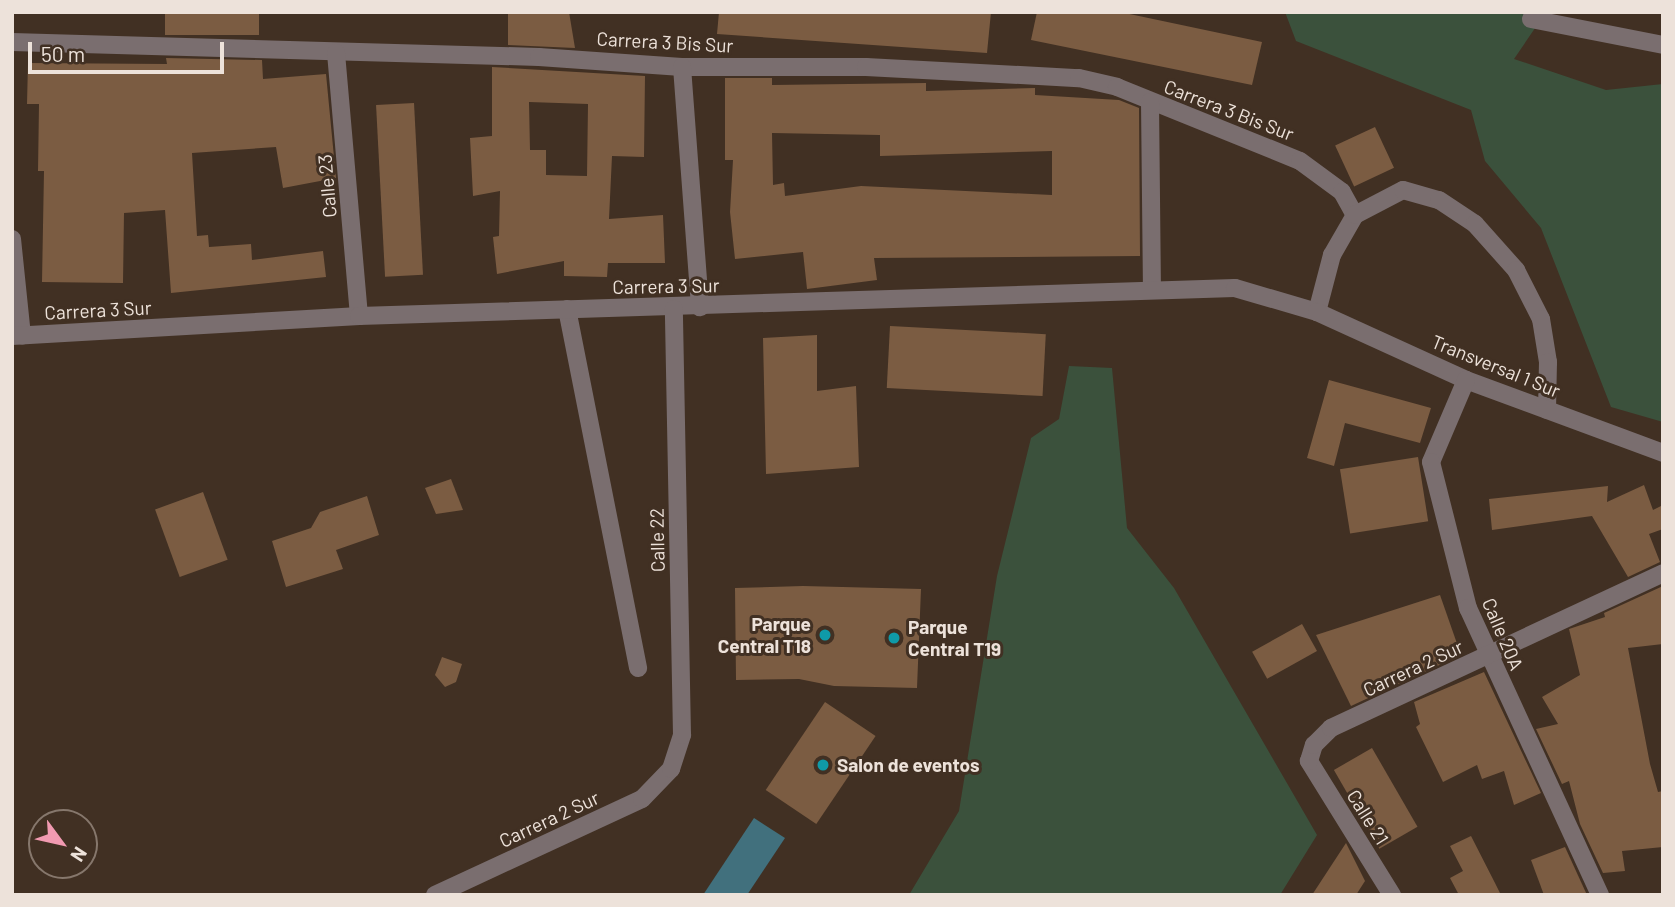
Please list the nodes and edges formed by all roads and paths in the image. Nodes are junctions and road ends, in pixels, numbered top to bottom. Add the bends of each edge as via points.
1 (1531, 19) dead end
2 (12, 42) edge
3 (1663, 45) edge
4 (337, 53) junction
5 (682, 67) junction
6 (1150, 102) junction
7 (1355, 215) junction
8 (12, 239) edge
9 (1152, 289) junction
10 (700, 307) junction
11 (568, 309) junction
12 (674, 309) junction
13 (1317, 312) junction
14 (359, 316) junction
15 (17, 335) edge
16 (1466, 380) junction
17 (1547, 410) junction
18 (1663, 453) edge
19 (1663, 573) edge
20 (1489, 656) junction
21 (638, 667) dead end
22 (1309, 761) joint
23 (671, 769) joint
24 (435, 895) edge
25 (1392, 895) edge
26 (1600, 895) edge

1 - 3 street
2 - 4 street, Carrera 3 Bis Sur
4 - 5 street, Carrera 3 Bis Sur via 539,57
4 - 14 street, Calle 23
5 - 6 street, Carrera 3 Bis Sur via 866,66 1079,78
5 - 10 street
6 - 7 street, Carrera 3 Bis Sur via 1300,161 1342,192
6 - 9 street
7 - 13 street via 1332,255
7 - 17 street via 1402,190 1439,200 1475,223 1516,270 1541,319 1548,362
8 - 15 street
9 - 10 street, Carrera 3 Sur
9 - 13 street, Carrera 3 Sur via 1235,288
10 - 12 street, Carrera 3 Sur
11 - 12 street, Carrera 3 Sur
11 - 14 street, Carrera 3 Sur
11 - 21 street
12 - 23 street, Calle 22 via 682,735
13 - 16 street, Transversal 1 Sur
14 - 15 street, Carrera 3 Sur
16 - 17 street, Transversal 1 Sur
16 - 20 street, Calle 20A via 1431,462 1468,608
17 - 18 street, Transversal 1 Sur
19 - 20 street, Carrera 2 Sur
20 - 22 street, Carrera 2 Sur via 1331,728 1314,745
20 - 26 street, Calle 20A
22 - 25 street, Calle 21
23 - 24 street, Carrera 2 Sur via 642,799

